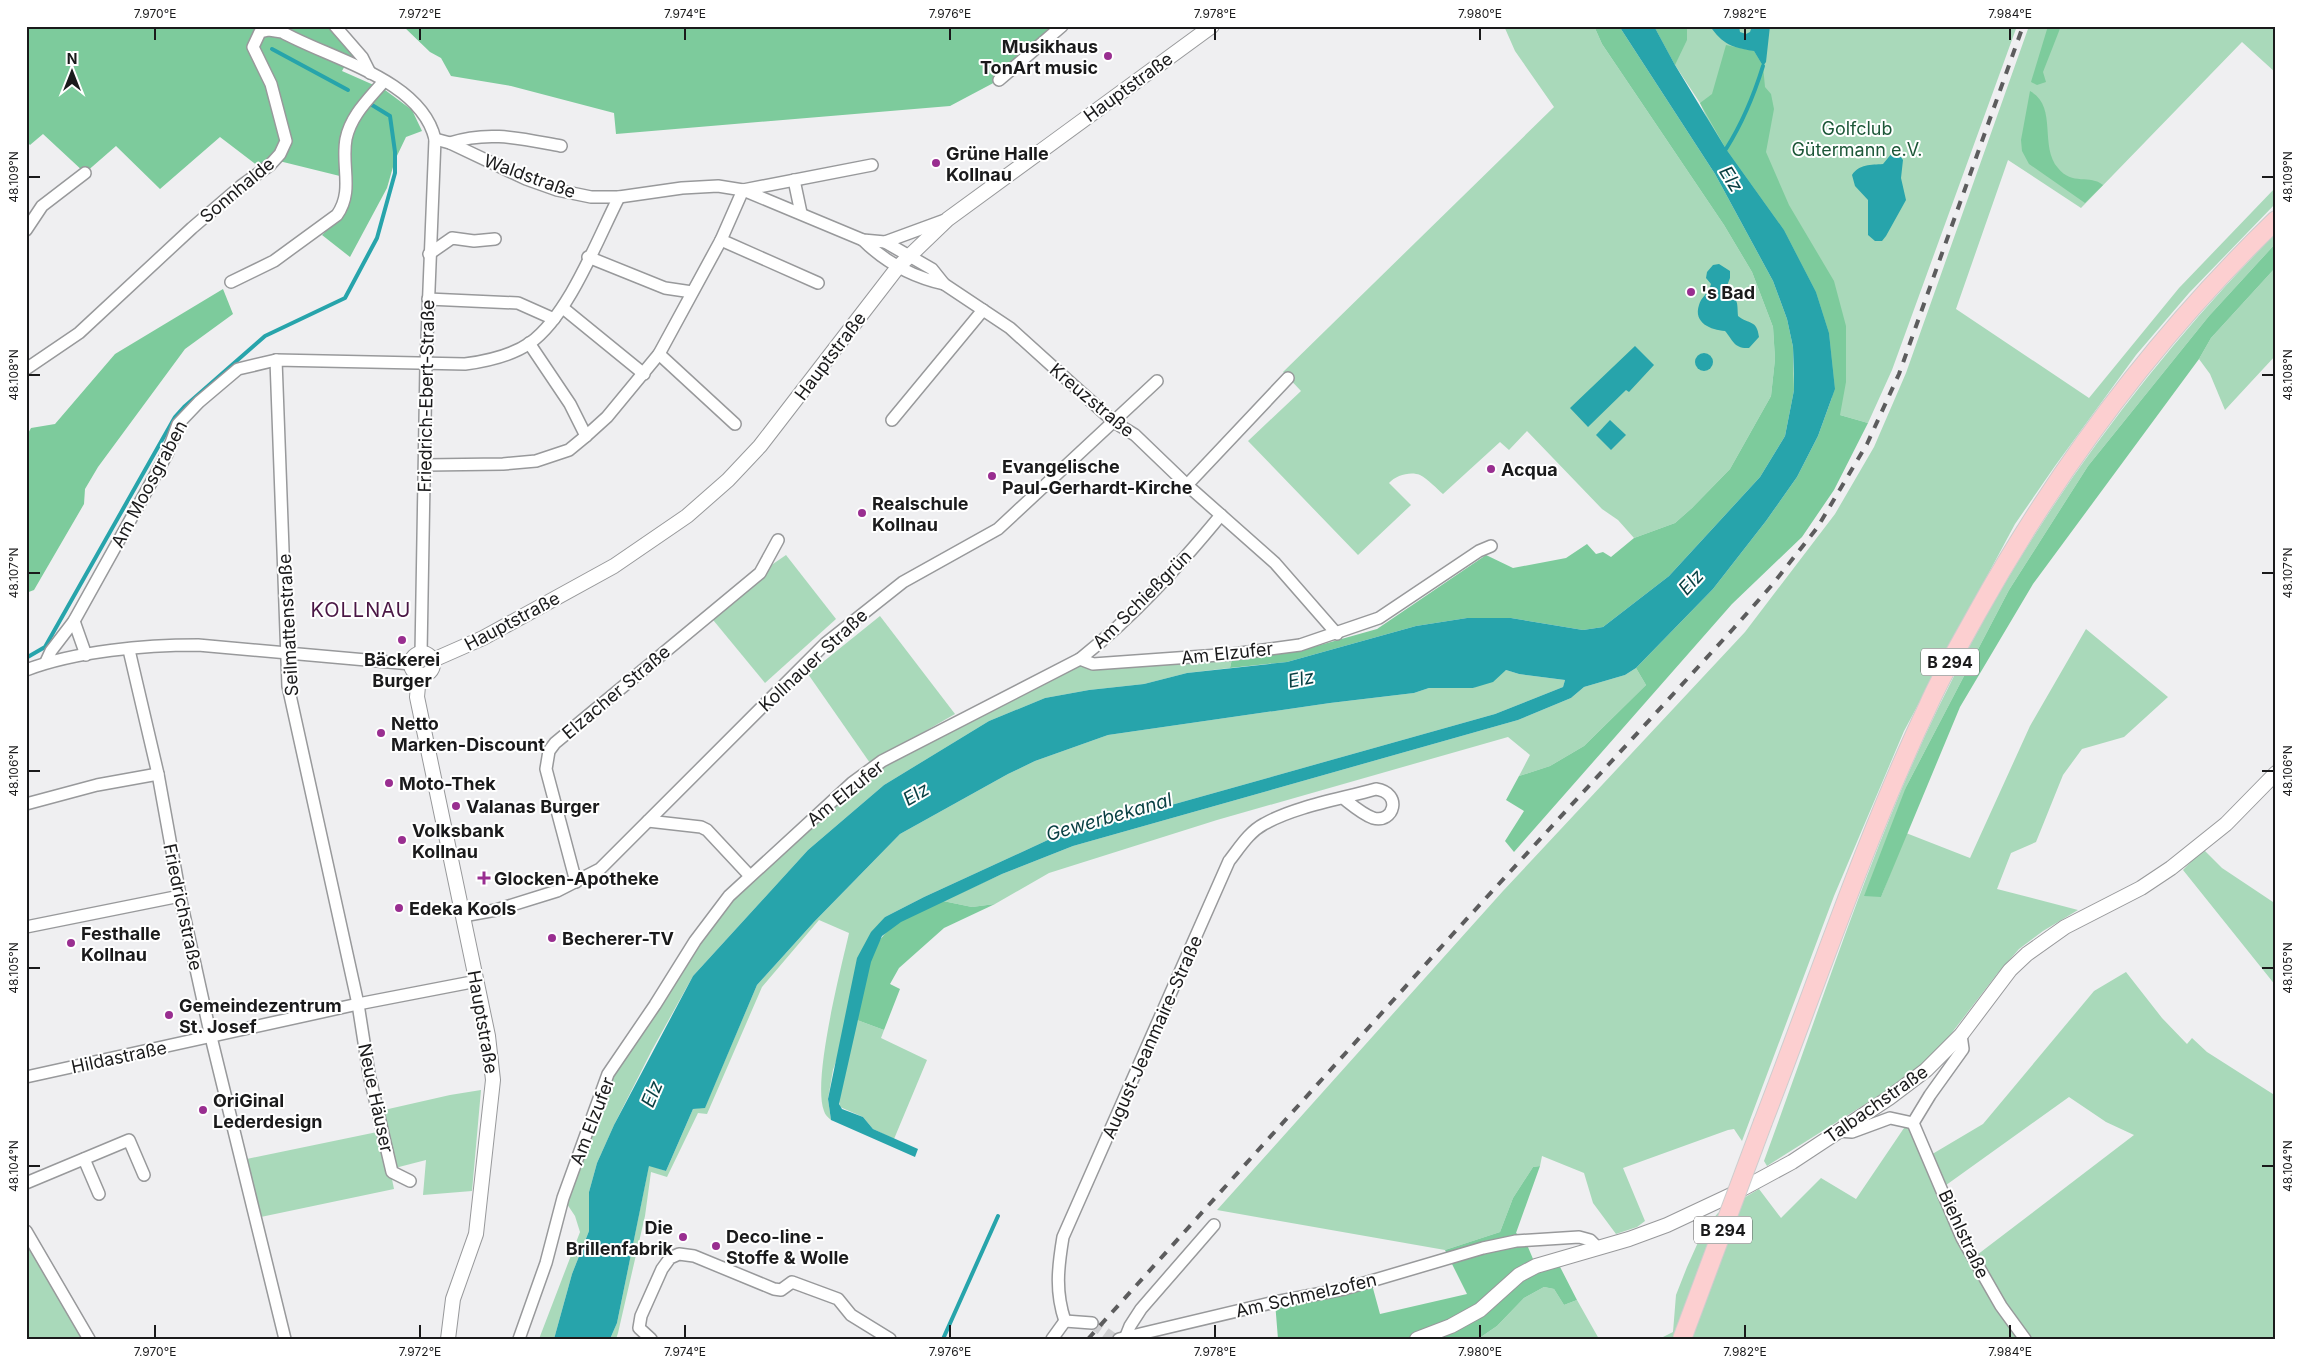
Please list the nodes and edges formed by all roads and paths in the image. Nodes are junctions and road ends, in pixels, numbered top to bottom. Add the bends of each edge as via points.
1 (335, 26) edge
2 (1062, 26) edge
3 (1212, 26) edge
4 (370, 73) junction
5 (998, 80) dead end
6 (384, 81) junction
7 (435, 139) junction
8 (450, 143) junction
9 (561, 146) dead end
10 (872, 165) dead end
11 (85, 173) dead end
12 (794, 180) junction
13 (742, 190) junction
14 (619, 197) junction
15 (801, 213) junction
16 (948, 219) junction
17 (2276, 220) edge
18 (26, 230) edge
19 (495, 239) dead end
20 (721, 240) junction
21 (862, 240) junction
22 (885, 242) junction
23 (429, 254) junction
24 (910, 255) junction
25 (588, 257) junction
26 (898, 267) junction
27 (231, 282) dead end
28 (818, 282) dead end
29 (944, 284) junction
30 (692, 292) junction
31 (428, 299) junction
32 (563, 308) junction
33 (983, 310) junction
34 (554, 319) junction
35 (529, 344) junction
36 (660, 354) junction
37 (276, 360) junction
38 (426, 364) junction
39 (26, 369) edge
40 (644, 374) junction
41 (1288, 378) dead end
42 (1156, 381) dead end
43 (892, 420) dead end
44 (1114, 422) junction
45 (735, 424) dead end
46 (586, 436) junction
47 (425, 466) junction
48 (1187, 485) junction
49 (1221, 514) junction
50 (778, 540) dead end
51 (1491, 546) dead end
52 (74, 620) junction
53 (1336, 634) junction
54 (129, 650) junction
55 (286, 652) junction
56 (86, 655) junction
57 (1080, 659) junction
58 (46, 662) junction
59 (421, 663) junction
60 (26, 670) edge
61 (2276, 773) edge
62 (158, 774) junction
63 (1343, 798) dead end
64 (26, 804) edge
65 (648, 821) junction
66 (750, 876) junction
67 (576, 882) junction
68 (180, 896) junction
69 (463, 916) junction
70 (26, 928) edge
71 (476, 981) junction
72 (358, 1004) junction
73 (1960, 1035) junction
74 (211, 1037) junction
75 (26, 1077) edge
76 (1913, 1123) junction
77 (1838, 1130) junction
78 (84, 1159) junction
79 (144, 1175) dead end
80 (410, 1181) dead end
81 (26, 1183) edge
82 (99, 1194) dead end
83 (1214, 1225) dead end
84 (26, 1231) edge
85 (1598, 1248) junction
86 (1065, 1321) junction
87 (1092, 1323) tunnel mouth
88 (1123, 1337) edge
89 (89, 1339) edge
90 (285, 1339) edge
91 (448, 1339) edge
92 (519, 1339) edge
93 (651, 1339) edge
94 (890, 1339) edge
95 (1052, 1339) edge
96 (1416, 1339) edge
97 (1682, 1339) edge
98 (2025, 1339) edge

1 - 4 street via 362,57
2 - 5 street
3 - 16 street, Hauptstraße
4 - 6 street
4 - 39 street, Sonnhalde via 282,32 260,32 253,47 271,84 286,141 280,154 192,228 80,333
6 - 7 street via 418,106
6 - 27 street via 353,119 344,157 347,195 344,205 292,250
7 - 8 street, Waldstraße
7 - 23 street, Friedrich-Ebert-Straße
8 - 9 street via 468,137 494,135
8 - 14 street, Waldstraße via 526,179 558,190 591,198
10 - 12 street
11 - 18 street via 42,206
12 - 13 street
12 - 15 street
13 - 14 street, Waldstraße via 718,186 682,188
13 - 15 street, Waldstraße
13 - 20 street
14 - 25 street
15 - 21 street, Waldstraße
16 - 22 street, Waldstraße
16 - 24 street, Hauptstraße
17 - 97 highway, B 294, bridge via 2237,259 2142,367 2063,472 1989,592 1929,703 1839,920
19 - 23 street via 452,238
20 - 28 street
20 - 30 street
21 - 22 street, Waldstraße
21 - 26 street, Waldstraße
22 - 24 street, Waldstraße
23 - 31 street, Friedrich-Ebert-Straße
24 - 26 street, Hauptstraße
24 - 29 street, Kreuzstraße via 932,269
25 - 30 street via 665,288
25 - 32 street
26 - 29 street, Kreuzstraße
26 - 59 street, Hauptstraße via 760,446 687,516 614,566 483,638
29 - 33 street, Kreuzstraße
30 - 36 street
31 - 34 street via 518,303
31 - 38 street, Friedrich-Ebert-Straße
32 - 34 street
32 - 40 street
33 - 43 street
33 - 44 street, Kreuzstraße via 1010,328
34 - 35 street
35 - 38 street, Am Moosgraben via 491,360
35 - 46 street via 570,404
36 - 40 street
36 - 45 street
37 - 38 street, Am Moosgraben
37 - 52 street, Am Moosgraben via 238,369 178,424 167,454
37 - 55 street, Seilmattenstraße
38 - 47 street, Friedrich-Ebert-Straße
40 - 46 street
41 - 48 street
42 - 44 street, Kollnauer Straße
44 - 48 street, Kreuzstraße via 1135,435
44 - 65 street, Kollnauer Straße via 998,529 903,582 826,643
46 - 47 street via 569,450 536,461
47 - 59 street, Friedrich-Ebert-Straße
48 - 49 street, Kreuzstraße
49 - 53 street, Kreuzstraße via 1276,563
49 - 57 street, Am Schießgrün via 1173,573 1107,638
50 - 67 street, Elzacher Straße via 760,574 555,742 549,751 546,769
51 - 53 street, Am Elzufer via 1478,551 1379,618
52 - 56 street
52 - 58 street, Am Moosgraben
53 - 57 street, Am Elzufer via 1300,645 1253,652 1093,664
54 - 55 street via 198,645
54 - 56 street
54 - 62 street, Friedrichstraße
55 - 59 street
55 - 72 street, Seilmattenstraße via 288,686
56 - 58 street
57 - 66 street, Am Elzufer via 882,761 852,783
58 - 60 street
59 - 69 street, Hauptstraße via 417,697
61 - 73 street, Talbachstraße via 2226,824 2171,868 2141,888 2066,927 2027,954 2010,970
62 - 64 street via 96,785
62 - 68 street, Friedrichstraße
63 - 86 street, August-Jeanmaire-Straße via 1264,825 1247,838 1229,861 1063,1237 1057,1281 1059,1304
65 - 66 street via 707,830
65 - 67 street, Kollnauer Straße via 600,870
66 - 92 street, Am Elzufer via 729,896 694,941 656,1005 608,1074 563,1198 546,1263
67 - 69 street, Kollnauer Straße via 505,907
68 - 70 street
68 - 74 street, Friedrichstraße
69 - 71 street, Hauptstraße
71 - 72 street, Hildastraße
71 - 91 street, Hauptstraße via 488,1036 493,1080 476,1234 453,1299
72 - 74 street, Hildastraße
72 - 80 street, Neue Häuser via 369,1074 392,1172
73 - 76 street via 1963,1049
73 - 77 street, Talbachstraße via 1926,1070
74 - 75 street, Hildastraße
74 - 90 street, Friedrichstraße
76 - 77 street via 1890,1118 1852,1132
76 - 98 street, Biehlstraße via 1962,1238 2001,1306
77 - 85 street, Talbachstraße via 1792,1162 1731,1195 1667,1225
78 - 79 street via 129,1140
78 - 81 street
78 - 82 street
83 - 88 street, Am Schmelzofen via 1141,1308
84 - 89 street
85 - 88 street, Am Schmelzofen via 1590,1240 1579,1237 1516,1241 1344,1288
85 - 96 street, Talbachstraße via 1536,1266 1480,1310 1451,1326
86 - 87 street
86 - 95 street
93 - 94 street via 640,1328 641,1316 662,1269 670,1258 679,1254 694,1256 774,1289 781,1290 792,1282 838,1299 851,1316

